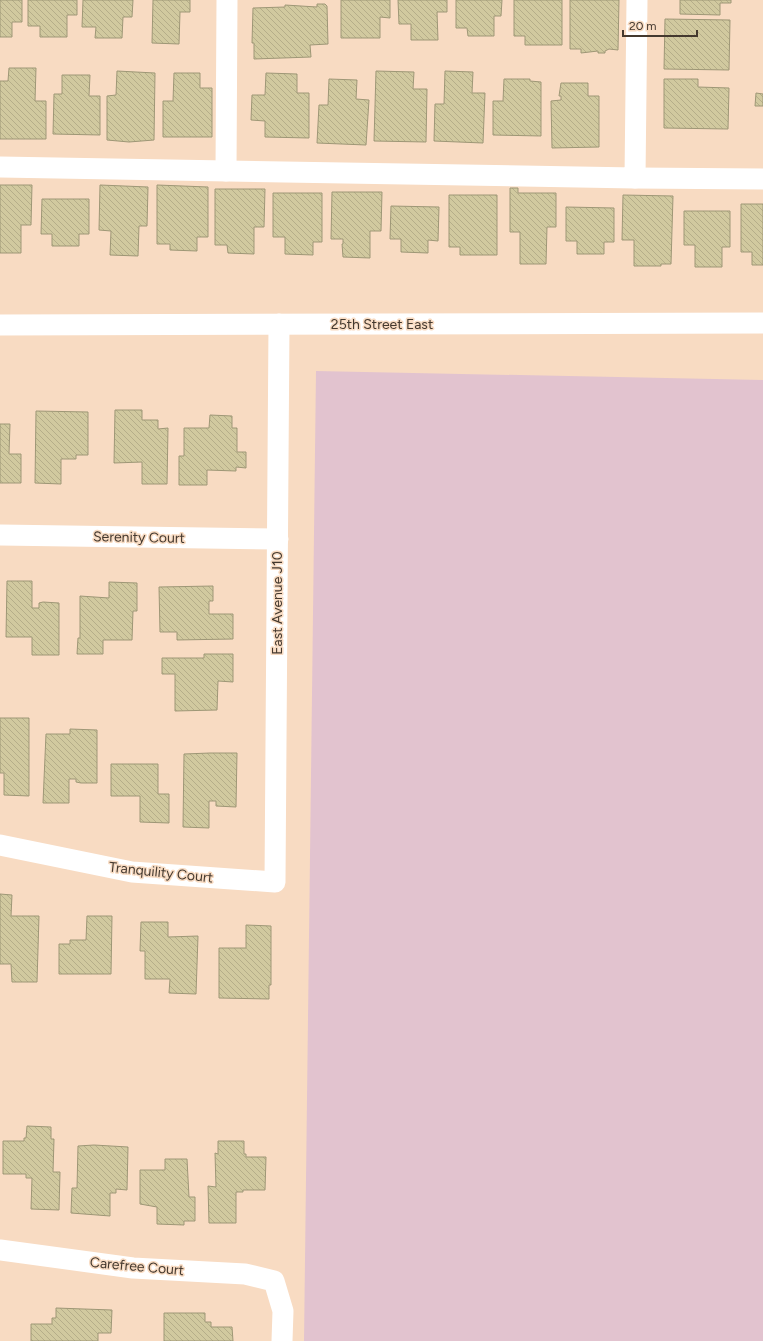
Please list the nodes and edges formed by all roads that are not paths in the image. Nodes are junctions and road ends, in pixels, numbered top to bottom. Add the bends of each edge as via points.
1 (227, 0) edge
2 (637, 0) edge
3 (0, 167) edge
4 (226, 171) junction
5 (635, 178) junction
6 (763, 179) edge
7 (763, 323) edge
8 (279, 324) junction
9 (0, 325) edge
10 (0, 535) edge
11 (278, 538) junction
12 (0, 845) edge
13 (275, 882) joint
14 (0, 1250) edge
15 (282, 1341) edge

1 - 4 street
2 - 5 street
3 - 4 street
4 - 5 street
5 - 6 street
7 - 8 street, 25th Street East
8 - 9 street, 25th Street East
8 - 11 street, East Avenue J10
10 - 11 street, Serenity Court
11 - 13 street, East Avenue J10
12 - 13 street, Tranquility Court via 132,872
14 - 15 street, Carefree Court via 133,1268 245,1274 274,1281 283,1311

